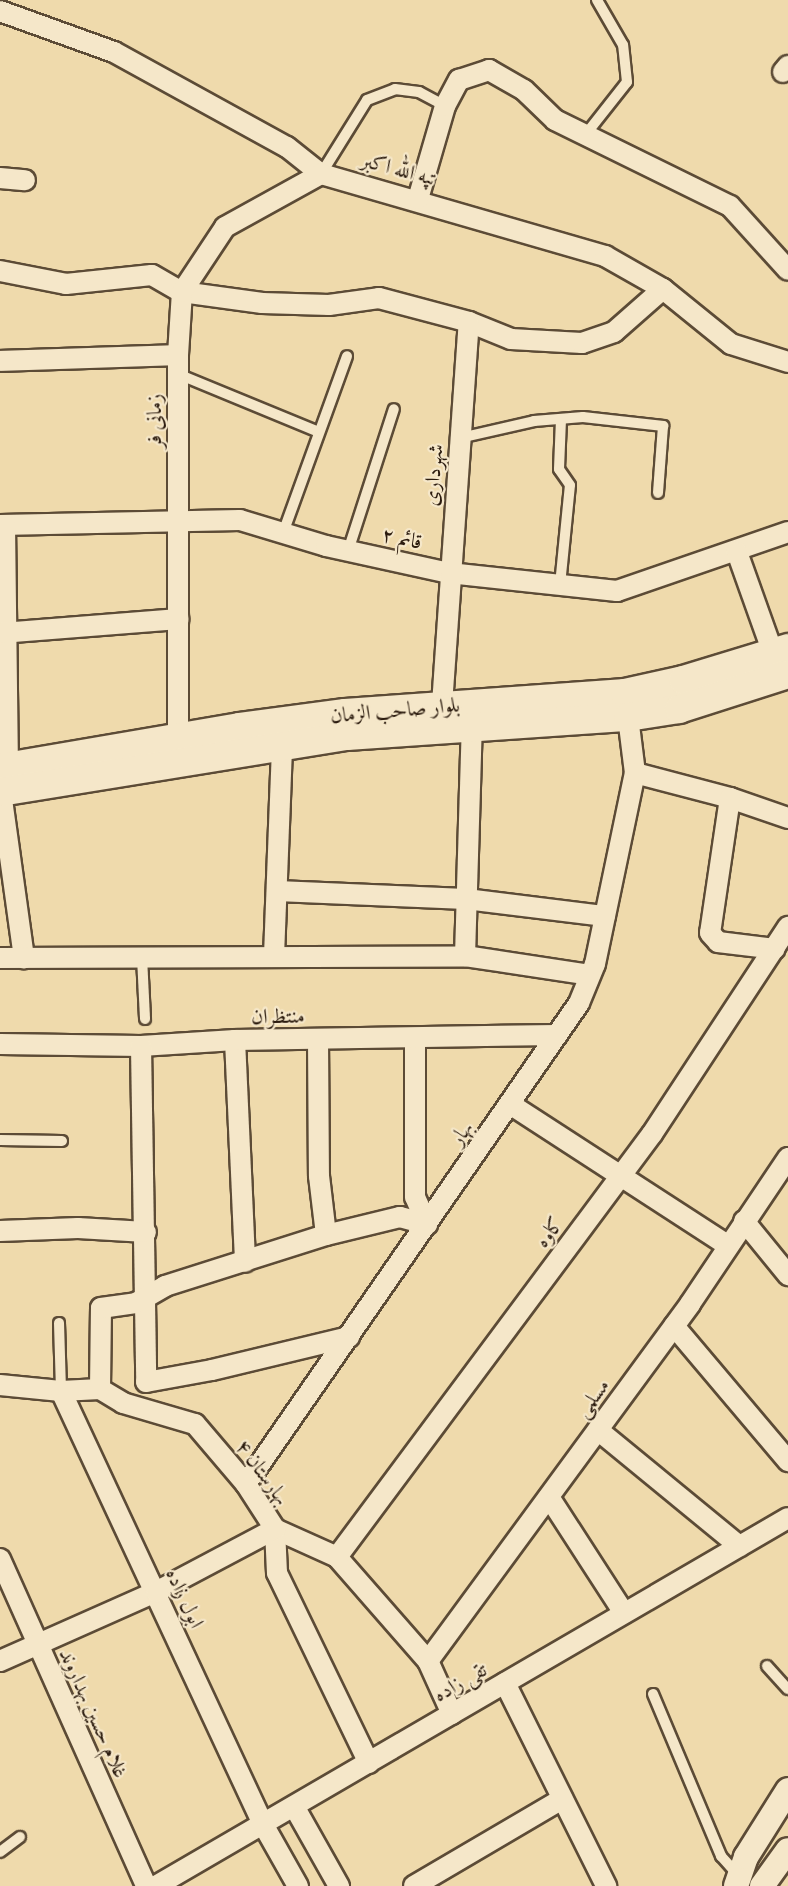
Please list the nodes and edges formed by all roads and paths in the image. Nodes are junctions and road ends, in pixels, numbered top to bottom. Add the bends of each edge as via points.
1 (597, 0) edge
2 (0, 11) edge
3 (446, 106) junction
4 (586, 134) junction
5 (321, 174) junction
6 (0, 178) edge
7 (26, 180) dead end
8 (418, 199) junction
9 (788, 270) edge
10 (0, 271) edge
11 (663, 290) junction
12 (182, 292) junction
13 (469, 322) junction
14 (347, 356) dead end
15 (0, 361) edge
16 (788, 362) edge
17 (178, 364) junction
18 (394, 409) dead end
19 (561, 419) junction
20 (320, 432) junction
21 (460, 438) junction
22 (658, 493) dead end
23 (178, 520) junction
24 (2, 525) edge
25 (788, 532) edge
26 (283, 533) junction
27 (348, 551) junction
28 (737, 552) junction
29 (449, 573) junction
30 (560, 585) junction
31 (178, 619) junction
32 (3, 633) edge
33 (783, 658) edge
34 (442, 705) junction
35 (628, 717) junction
36 (472, 726) junction
37 (178, 738) junction
38 (282, 745) junction
39 (635, 773) junction
40 (2, 780) edge
41 (730, 798) junction
42 (788, 818) edge
43 (276, 891) junction
44 (466, 899) junction
45 (604, 916) junction
46 (788, 927) edge
47 (775, 949) junction
48 (274, 956) junction
49 (465, 956) junction
50 (142, 957) junction
51 (0, 958) edge
52 (24, 958) junction
53 (590, 975) junction
54 (145, 1018) dead end
55 (557, 1035) junction
56 (415, 1038) junction
57 (318, 1039) junction
58 (235, 1040) junction
59 (0, 1044) edge
60 (141, 1046) junction
61 (510, 1104) junction
62 (0, 1140) edge
63 (62, 1141) dead end
64 (788, 1158) edge
65 (621, 1176) junction
66 (744, 1221) junction
67 (427, 1224) junction
68 (0, 1231) edge
69 (146, 1232) junction
70 (326, 1235) junction
71 (727, 1245) junction
72 (245, 1262) junction
73 (788, 1275) edge
74 (146, 1296) junction
75 (59, 1323) dead end
76 (674, 1326) junction
77 (349, 1337) junction
78 (0, 1385) edge
79 (100, 1389) junction
80 (61, 1391) junction
81 (598, 1430) junction
82 (788, 1461) edge
83 (246, 1484) junction
84 (549, 1497) junction
85 (788, 1518) edge
86 (275, 1529) junction
87 (739, 1546) junction
88 (337, 1557) junction
89 (2, 1570) edge
90 (156, 1592) junction
91 (624, 1614) junction
92 (37, 1644) junction
93 (0, 1661) edge
94 (428, 1661) junction
95 (767, 1666) dead end
96 (505, 1683) junction
97 (788, 1689) edge
98 (653, 1694) dead end
99 (452, 1714) junction
100 (369, 1764) junction
101 (788, 1790) edge
102 (562, 1798) junction
103 (295, 1808) junction
104 (264, 1826) junction
105 (20, 1837) dead end
106 (788, 1850) edge
107 (0, 1852) edge
108 (738, 1881) edge
109 (146, 1886) edge
110 (156, 1886) edge
111 (298, 1886) edge
112 (339, 1886) edge
113 (414, 1886) edge
114 (606, 1886) edge
115 (762, 1886) edge

1 - 4 lane via 623,45 627,82
2 - 5 street, تپه الله اکبر via 114,52 287,147
3 - 4 street via 459,80 489,70 524,90 555,120
3 - 5 lane via 419,92 395,89 367,100
3 - 8 street
4 - 9 street via 730,206
5 - 8 street, تپه الله اکبر
5 - 12 street, زمانی فر via 225,226
6 - 7 street
8 - 11 street, تپه الله اکبر via 605,256
10 - 12 street via 66,284 152,275
11 - 13 street via 614,332 582,343 511,339
11 - 16 street, تپه الله اکبر via 731,344
12 - 13 street via 262,303 329,305 379,298
12 - 17 street, زمانی فر
13 - 21 street, شهرداری
14 - 20 lane
15 - 17 street
17 - 20 lane
17 - 23 street, زمانی فر
18 - 27 lane
19 - 21 lane
19 - 22 lane via 583,417 663,426
19 - 30 lane via 559,470 570,485
20 - 26 lane
21 - 29 street, شهرداری
23 - 24 street, قائم ۲
23 - 26 street, قائم ۲ via 240,520
23 - 31 street, زمانی فر
24 - 32 street
25 - 28 street, قائم ۲
26 - 27 street, قائم ۲
27 - 29 street, قائم ۲
28 - 30 street, قائم ۲ via 617,591
28 - 33 street
29 - 30 street, قائم ۲
29 - 34 street, شهرداری
31 - 32 street
31 - 37 street, زمانی فر
32 - 40 street
33 - 34 main road, بلوار صاحب الزمان via 626,693
33 - 35 main road, بلوار صاحب الزمان via 678,709
34 - 37 main road, بلوار صاحب الزمان via 345,713
35 - 36 main road, بلوار صاحب الزمان
35 - 39 street, بهار
36 - 38 main road, بلوار صاحب الزمان
36 - 44 street
37 - 40 main road, بلوار صاحب الزمان
38 - 40 main road, بلوار صاحب الزمان
38 - 43 street
39 - 41 street
39 - 45 street, بهار
40 - 52 street
41 - 42 street
41 - 47 street via 710,933 718,942
43 - 44 street
43 - 48 street
44 - 45 street
44 - 49 street
45 - 53 street, بهار
46 - 47 street, کاوه
47 - 65 street, کاوه
48 - 49 street
48 - 50 street
49 - 53 street
50 - 52 street
50 - 54 lane
51 - 52 street
53 - 55 street, بهار via 579,1004
55 - 56 street, منتظران
55 - 61 street, بهار
56 - 57 street, منتظران
56 - 67 street via 415,1197
57 - 58 street, منتظران
57 - 70 street via 319,1176
58 - 60 street, منتظران
58 - 72 street
59 - 60 street, منتظران
60 - 69 street
61 - 65 street
61 - 67 street, بهار
62 - 63 lane
64 - 66 street, مسلمی
65 - 71 street
65 - 88 street, کاوه
66 - 71 street, مسلمی
66 - 73 street
67 - 70 street via 400,1217
67 - 77 street, بهار
68 - 69 street via 78,1228
69 - 74 street
70 - 72 street
71 - 76 street, مسلمی
72 - 74 street via 165,1286
74 - 77 street via 146,1382
74 - 79 street via 136,1303 101,1308
75 - 80 lane
76 - 81 street, مسلمی
76 - 82 street
77 - 83 street, بهار
78 - 80 street
79 - 80 street
79 - 83 street, بهارستان ۴ via 123,1403 195,1424
80 - 90 street, ابول زاده
81 - 84 street, مسلمی
81 - 87 street
83 - 86 street, بهارستان ۴
84 - 91 street
84 - 94 street, مسلمی
85 - 87 street, تقی زاده
86 - 88 street, بهارستان ۴
86 - 90 street
86 - 100 street via 277,1573
87 - 91 street, تقی زاده
88 - 94 street, بهارستان ۴
89 - 92 street, غلام حسین بهداروند
90 - 92 street
90 - 104 street, ابول زاده
91 - 96 street, تقی زاده
92 - 93 street
92 - 109 street, غلام حسین بهداروند
94 - 99 street, بهارستان ۴
95 - 97 lane
96 - 99 street, تقی زاده
96 - 102 street
98 - 108 lane via 721,1856
99 - 100 street, تقی زاده
100 - 103 street, تقی زاده
101 - 108 street via 746,1857
102 - 113 street
102 - 114 street
103 - 104 street, تقی زاده
103 - 112 street
104 - 110 street, تقی زاده
104 - 111 street, ابول زاده
105 - 107 lane
106 - 115 street

